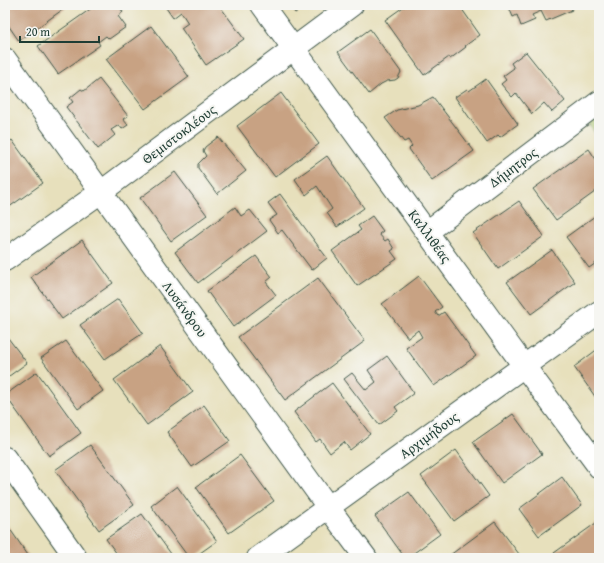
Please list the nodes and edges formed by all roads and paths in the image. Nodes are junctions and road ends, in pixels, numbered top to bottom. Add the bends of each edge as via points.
1 (262, 5) edge
2 (352, 5) edge
3 (294, 48) junction
4 (5, 59) edge
5 (599, 102) edge
6 (101, 192) junction
7 (427, 232) junction
8 (5, 260) edge
9 (599, 312) edge
10 (524, 366) junction
11 (5, 458) edge
12 (599, 467) edge
13 (328, 507) junction
14 (76, 558) edge
15 (258, 558) edge
16 (366, 558) edge

1 - 3 street, Καλλιθέας
2 - 3 street, Θεμιστοκλέους
3 - 6 street, Θεμιστοκλέους
3 - 7 street, Καλλιθέας
4 - 6 street, Λυσάνδρου
5 - 7 street, Δήμητρος
6 - 8 street, Θεμιστοκλέους
6 - 13 street, Λυσάνδρου
7 - 10 street, Καλλιθέας
9 - 10 street, Αρχιμήδους
10 - 12 street, Καλλιθέας
10 - 13 street, Αρχιμήδους
11 - 14 street
13 - 15 street, Αρχιμήδους
13 - 16 street, Λυσάνδρου

